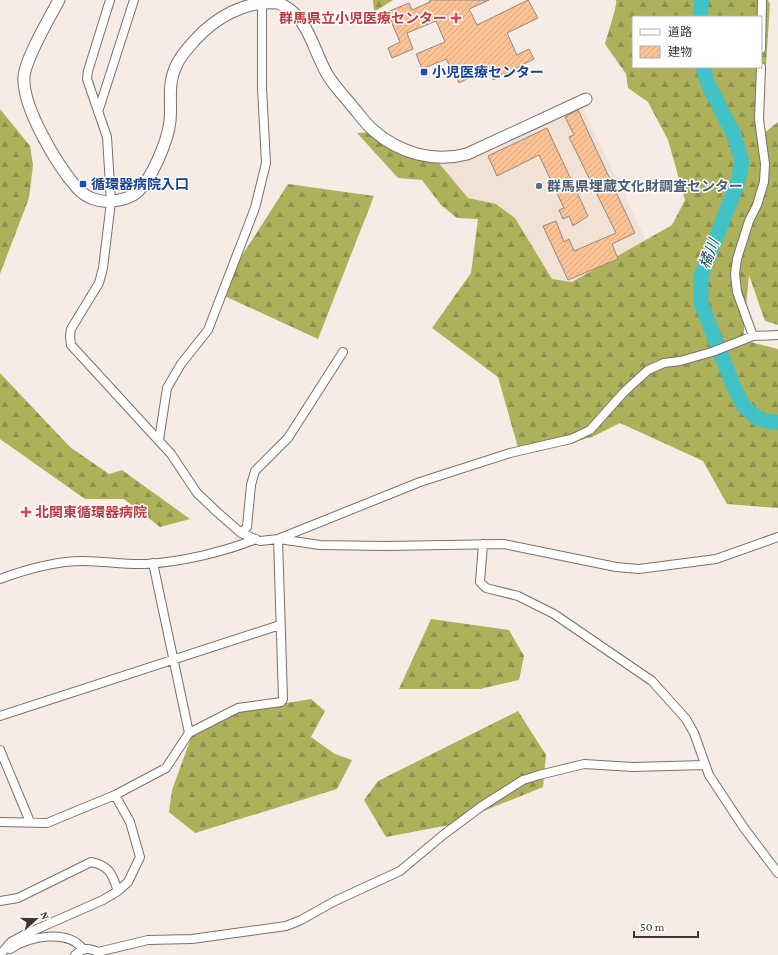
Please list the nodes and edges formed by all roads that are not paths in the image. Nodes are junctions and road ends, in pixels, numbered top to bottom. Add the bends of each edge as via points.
1 (59, 0) edge
2 (110, 0) edge
3 (134, 0) edge
4 (262, 0) edge
5 (762, 0) edge
6 (762, 16) edge
7 (760, 68) edge
8 (586, 98) dead end
9 (98, 112) junction
10 (111, 202) junction
11 (778, 335) edge
12 (753, 336) junction
13 (343, 352) dead end
14 (159, 440) junction
15 (241, 533) junction
16 (778, 537) edge
17 (256, 539) junction
18 (278, 539) junction
19 (483, 544) junction
20 (153, 563) junction
21 (0, 579) edge
22 (280, 624) junction
23 (173, 659) junction
24 (0, 716) edge
25 (189, 733) junction
26 (0, 750) edge
27 (704, 765) junction
28 (115, 795) junction
29 (0, 822) edge
30 (30, 822) junction
31 (778, 873) edge
32 (118, 891) junction
33 (0, 901) edge
34 (83, 949) junction
35 (0, 954) edge
36 (74, 955) edge

1 - 10 street via 28,62 24,76 26,94 37,126 76,187 89,197
2 - 9 street via 87,79
3 - 9 street
4 - 8 street via 278,3 299,18 327,74 345,98 372,129 409,152 440,158 467,154
4 - 10 street via 248,2 226,11 208,26 184,53 176,65 170,83 168,137 160,156 136,193
4 - 14 street via 262,88 266,163 255,208 208,330 181,364 167,388
5 - 6 street
7 - 12 street via 759,119 764,182 746,228 735,274 737,292
9 - 10 street via 107,137
10 - 14 street via 99,283 71,329 71,345
11 - 12 street
12 - 18 street via 712,352 664,363 648,370 590,430 571,439 510,452 420,482
13 - 15 street via 288,438 255,471 247,527
14 - 15 street via 197,493
15 - 17 street
16 - 19 street via 716,559 639,569 616,568 504,544
17 - 18 street
17 - 20 street via 169,562
18 - 19 street via 320,545
18 - 22 street
19 - 27 street via 480,582 486,588 518,596 554,614 652,680 686,719 694,733
20 - 21 street via 81,561 43,565
20 - 23 street
22 - 23 street
22 - 25 street via 284,699 280,702 238,708
23 - 24 street
23 - 25 street
25 - 28 street via 166,768
26 - 30 street
27 - 31 street via 744,828
27 - 34 street via 633,767 584,764 539,774 523,780 482,806 400,871 334,900 286,926 192,939 148,940 98,952 91,948
28 - 30 street via 47,823
28 - 32 street via 130,822 140,857 128,882
29 - 30 street
32 - 33 street via 113,875 103,864 91,862 18,898
32 - 35 street via 11,942
34 - 35 street via 79,944 59,935 16,945
34 - 36 street

